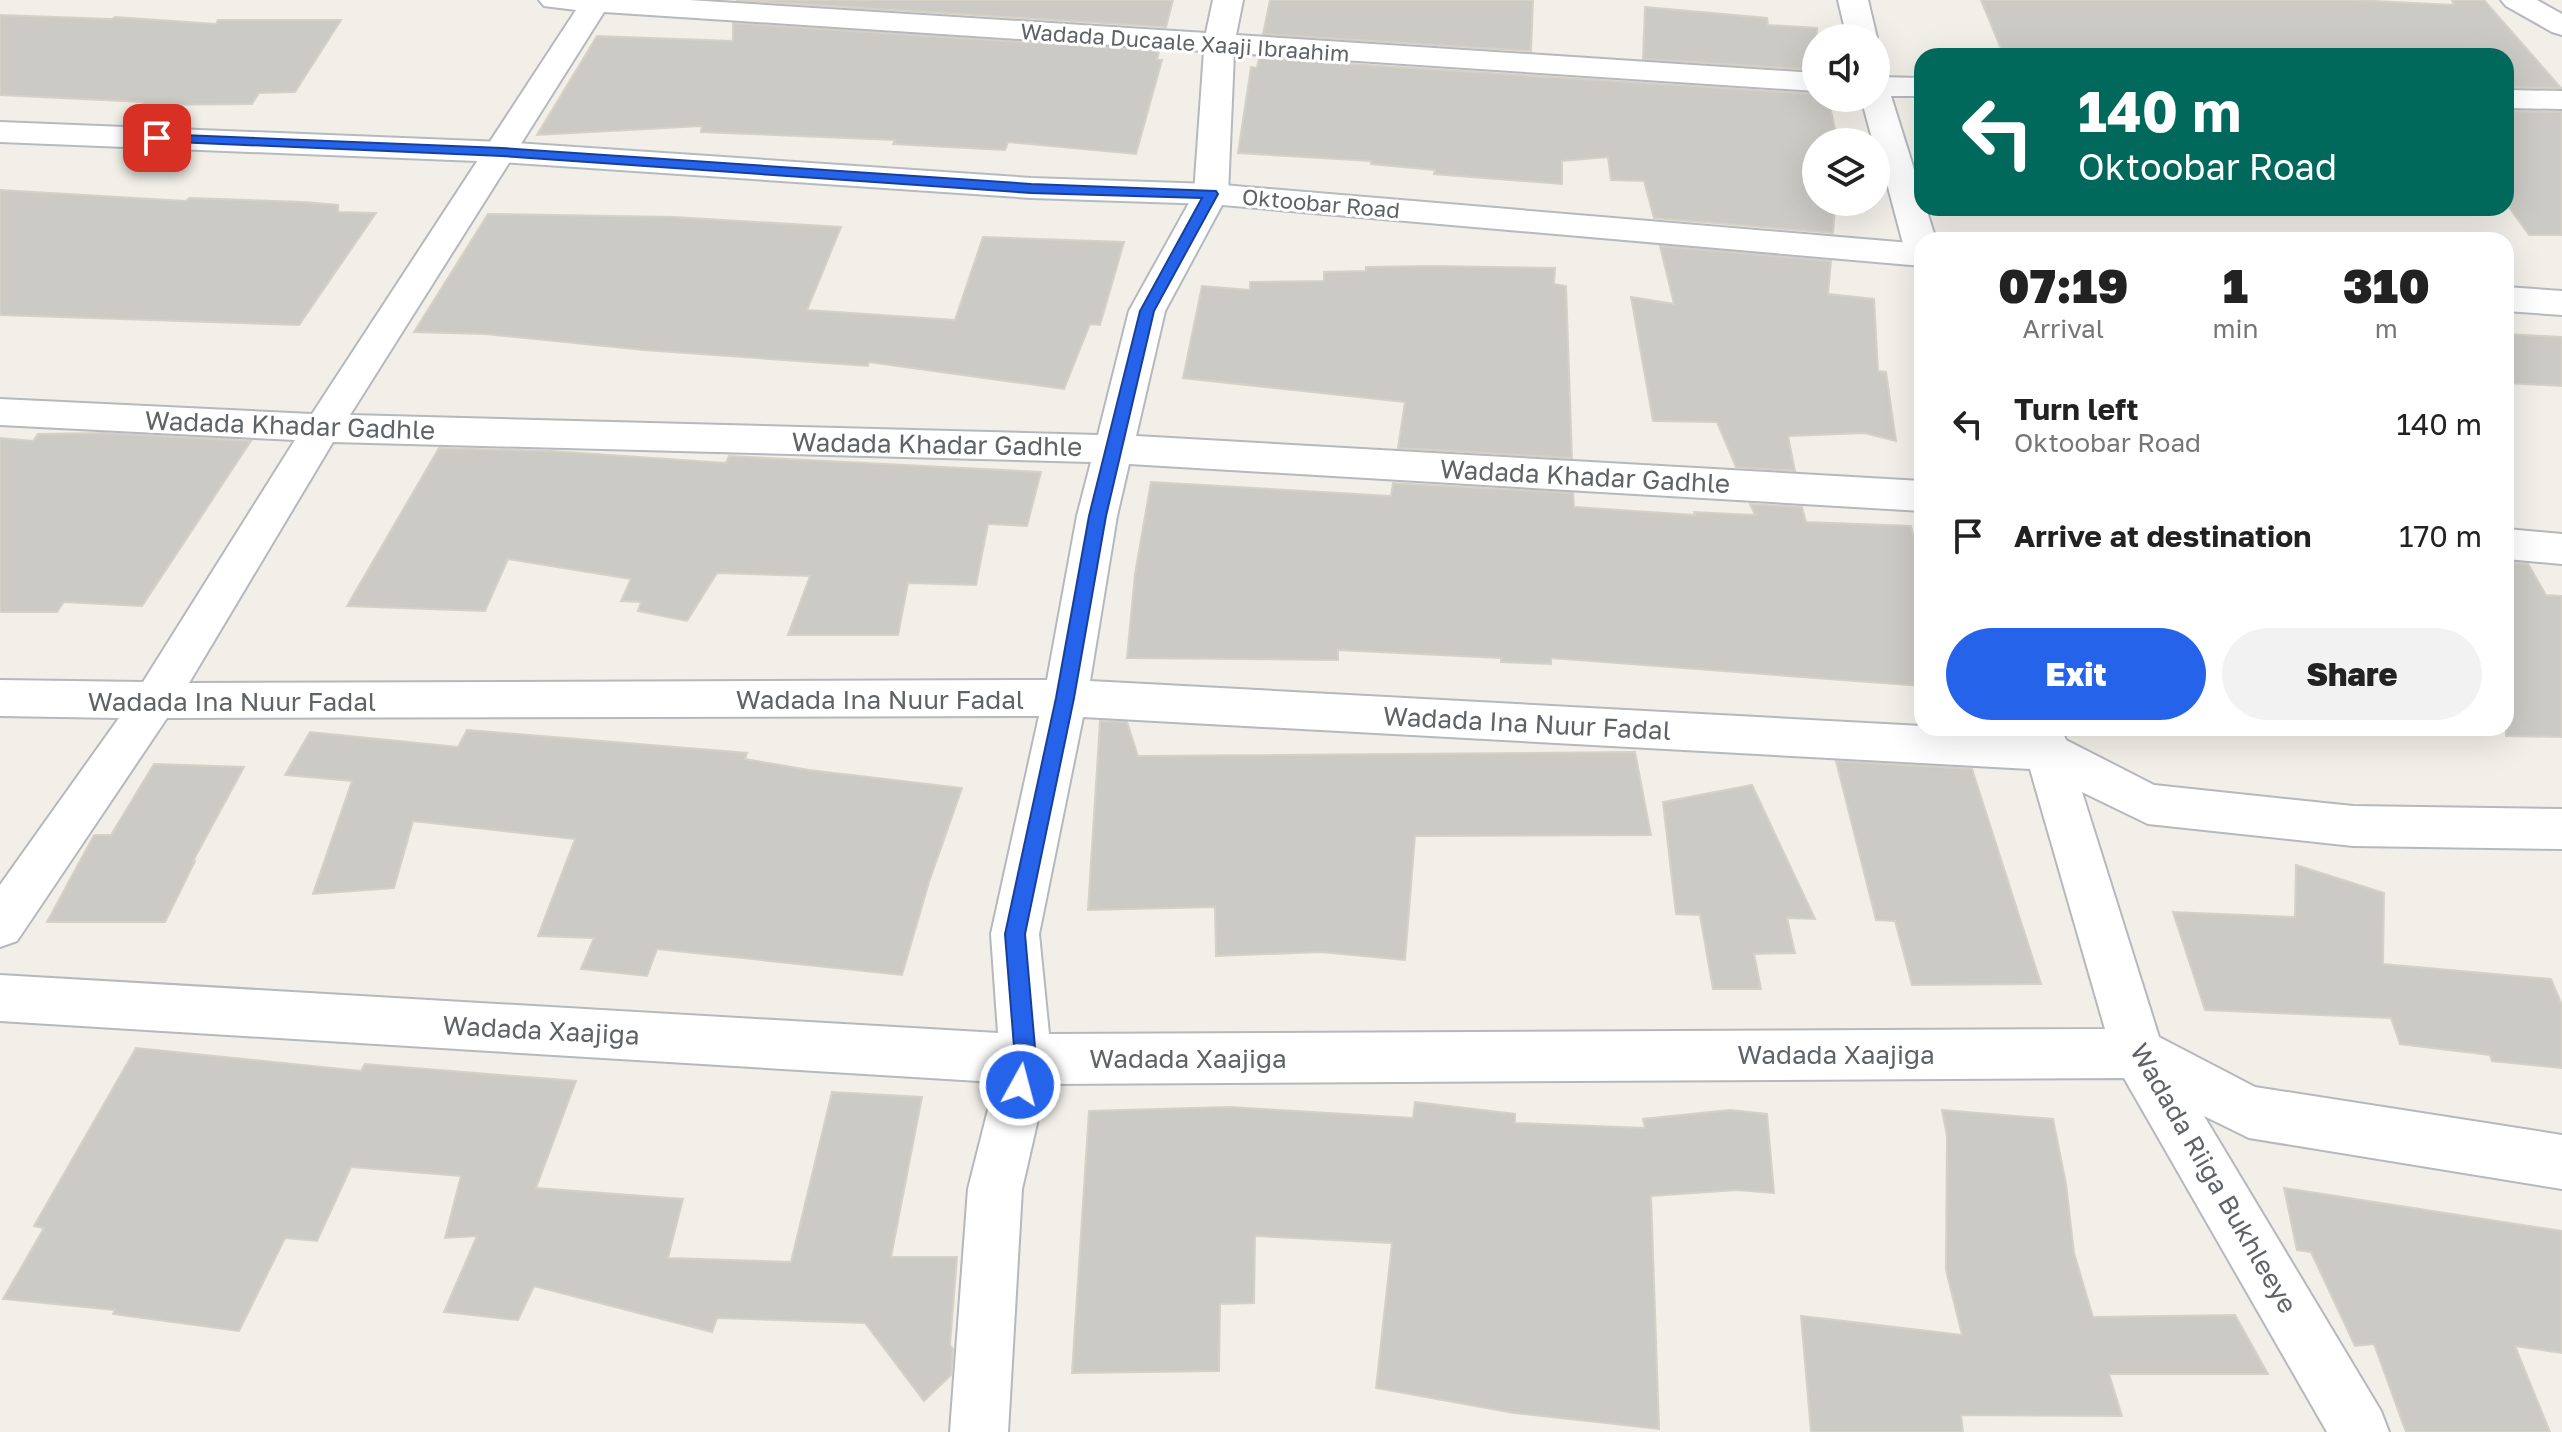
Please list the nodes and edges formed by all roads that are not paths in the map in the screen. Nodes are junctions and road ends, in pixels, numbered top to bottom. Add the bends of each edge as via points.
1 (554, 0) edge
2 (1228, 0) edge
3 (1853, 0) edge
4 (2516, 0) edge
5 (597, 1) edge
6 (1859, 24) edge
7 (2562, 26) edge
8 (1219, 45) junction
9 (1802, 81) edge
10 (1890, 86) edge
11 (1914, 87) edge
12 (2514, 99) edge
13 (2562, 100) edge
14 (1880, 112) edge
15 (0, 132) edge
16 (502, 152) junction
17 (1211, 194) junction
18 (1916, 232) edge
19 (1914, 252) edge
20 (2514, 300) edge
21 (2562, 303) edge
22 (0, 412) edge
23 (322, 428) junction
24 (1113, 449) junction
25 (1914, 496) edge
26 (2514, 545) edge
27 (2562, 549) edge
28 (0, 698) edge
29 (1065, 698) junction
30 (154, 702) junction
31 (1914, 734) edge
32 (1951, 736) edge
33 (2044, 740) edge
34 (2562, 829) edge
35 (0, 925) edge
36 (0, 998) edge
37 (2138, 1053) junction
38 (1026, 1059) junction
39 (2562, 1162) edge
40 (979, 1432) edge
41 (2360, 1432) edge

1 - 5 street, Wadada Ducaale Xaaji Ibraahim
2 - 8 street
3 - 6 street
4 - 7 street
5 - 8 street, Wadada Ducaale Xaaji Ibraahim
5 - 16 street
8 - 9 street, Wadada Ducaale Xaaji Ibraahim
8 - 17 street
10 - 11 street
12 - 13 street
14 - 18 street
15 - 16 street, Oktoobar Road
16 - 17 street, Oktoobar Road via 1031,188
16 - 23 street
17 - 19 street, Oktoobar Road
17 - 24 street via 1147,311
20 - 21 street
22 - 23 street, Wadada Khadar Gadhle
23 - 24 street, Wadada Khadar Gadhle
23 - 30 street
24 - 25 street, Wadada Khadar Gadhle
24 - 29 street
26 - 27 street
28 - 30 street, Wadada Ina Nuur Fadal
29 - 30 street, Wadada Ina Nuur Fadal
29 - 31 street, Wadada Ina Nuur Fadal
29 - 38 street via 1015,934
30 - 35 street
32 - 33 street, Wadada Ina Nuur Fadal
33 - 34 street via 2148,804 2353,826
33 - 37 street, Wadada Riiga Bukhleeye
36 - 38 street, Wadada Xaajiga
37 - 38 street, Wadada Xaajiga
37 - 39 street via 2249,1112
37 - 41 street, Wadada Riiga Bukhleeye
38 - 40 street via 995,1189

